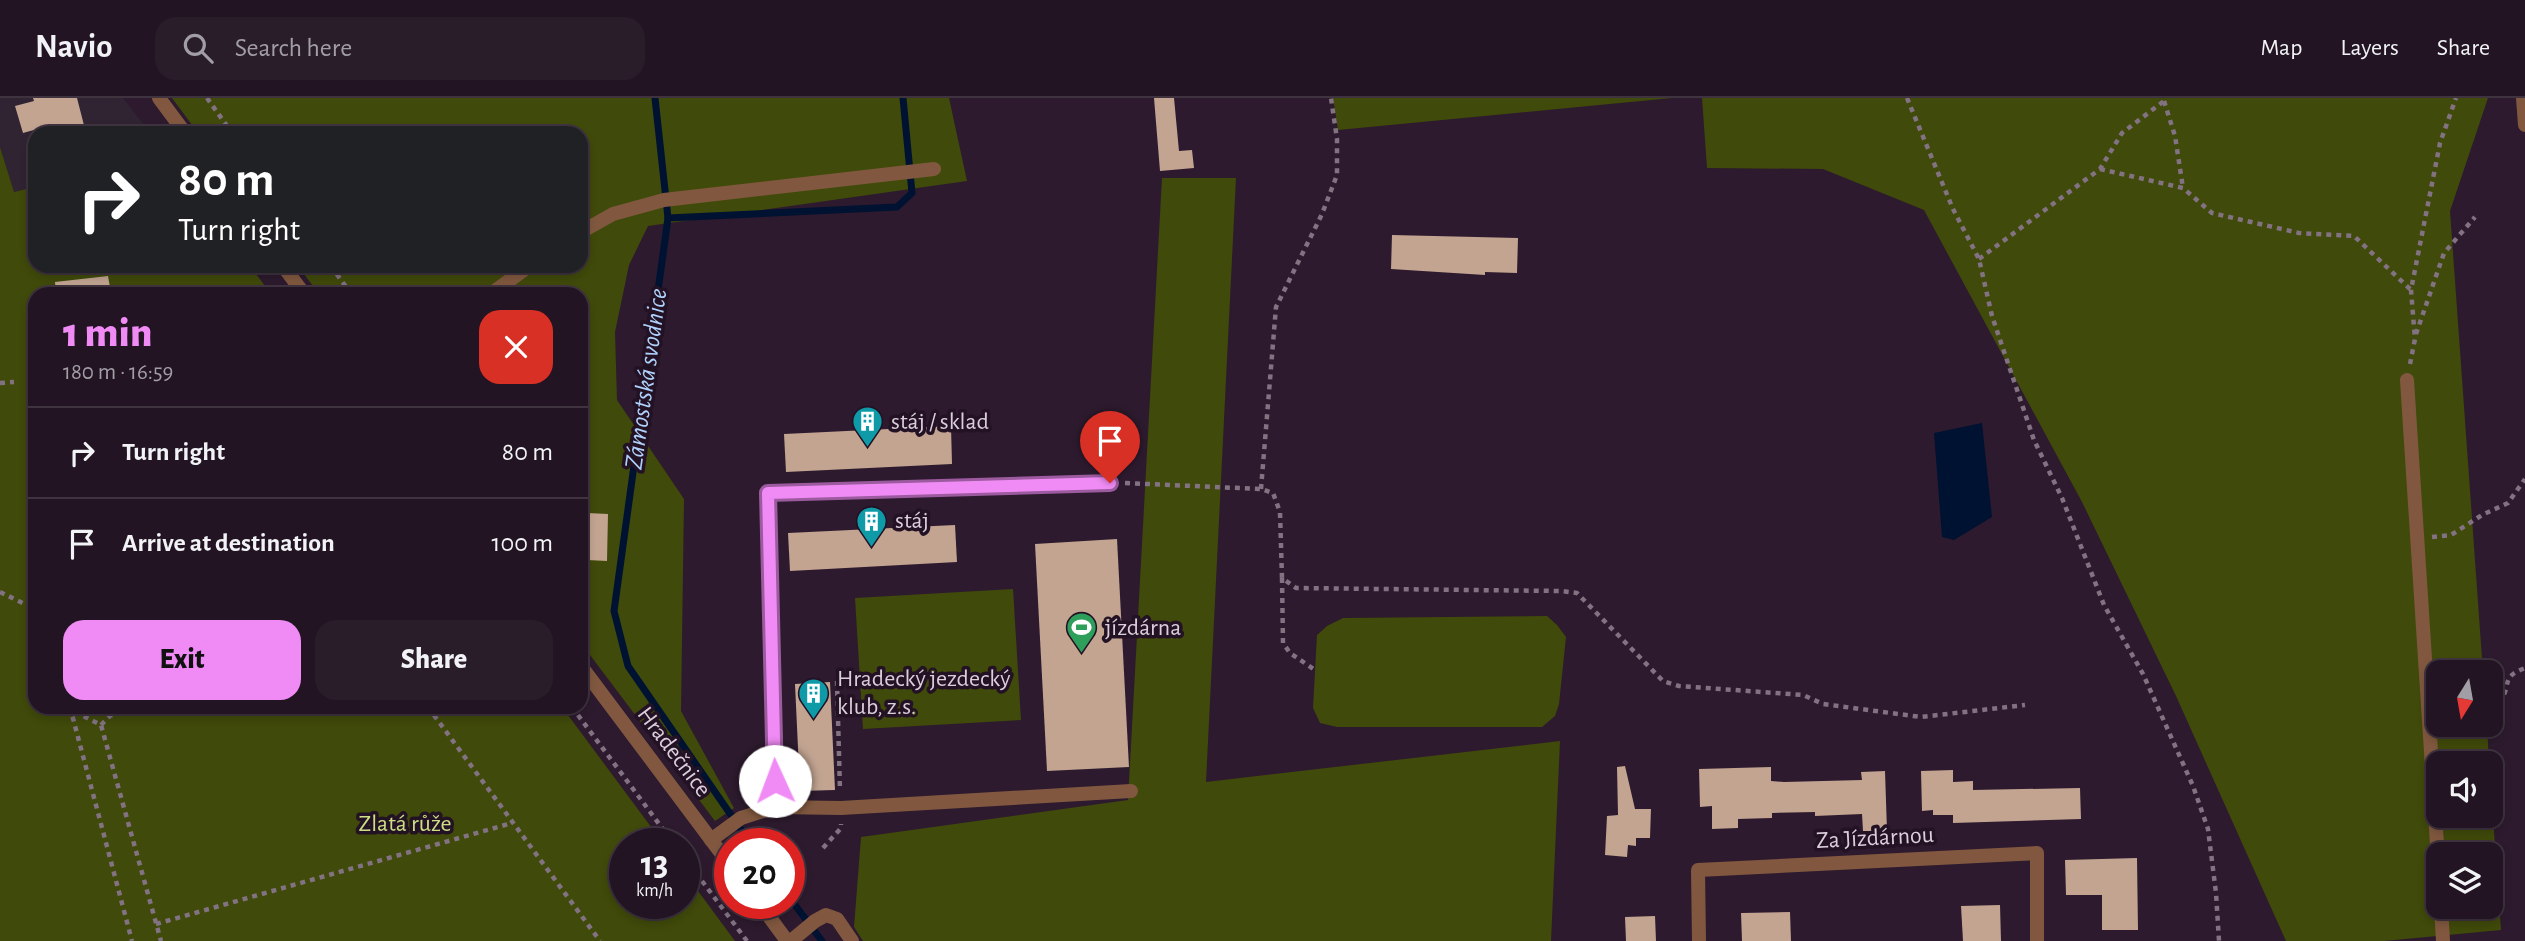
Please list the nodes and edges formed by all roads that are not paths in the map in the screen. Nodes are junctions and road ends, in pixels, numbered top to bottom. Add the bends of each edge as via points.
1 (159, 98) edge
2 (2523, 98) edge
3 (2525, 125) edge
4 (180, 126) edge
5 (934, 169) dead end
6 (588, 228) edge
7 (520, 273) edge
8 (500, 287) edge
9 (2407, 380) road end
10 (1110, 483) road end
11 (588, 675) edge
12 (1131, 791) dead end
13 (776, 807) junction
14 (711, 840) junction
15 (2437, 842) edge
16 (714, 844) edge
17 (771, 919) edge
18 (2442, 919) edge
19 (789, 941) edge
20 (852, 941) edge
21 (1699, 941) edge
22 (2037, 941) edge
23 (2443, 941) edge

1 - 4 street
2 - 3 street
5 - 6 street via 664,200 613,215
7 - 8 street
9 - 15 street
10 - 13 street via 768,493
11 - 14 street, Hradečnice
12 - 13 street
13 - 14 street via 741,818
14 - 16 street, Hradečnice
17 - 19 street
18 - 23 street
19 - 20 street via 826,915 837,919
21 - 22 street, Za Jízdárnou via 1698,870 2037,853

